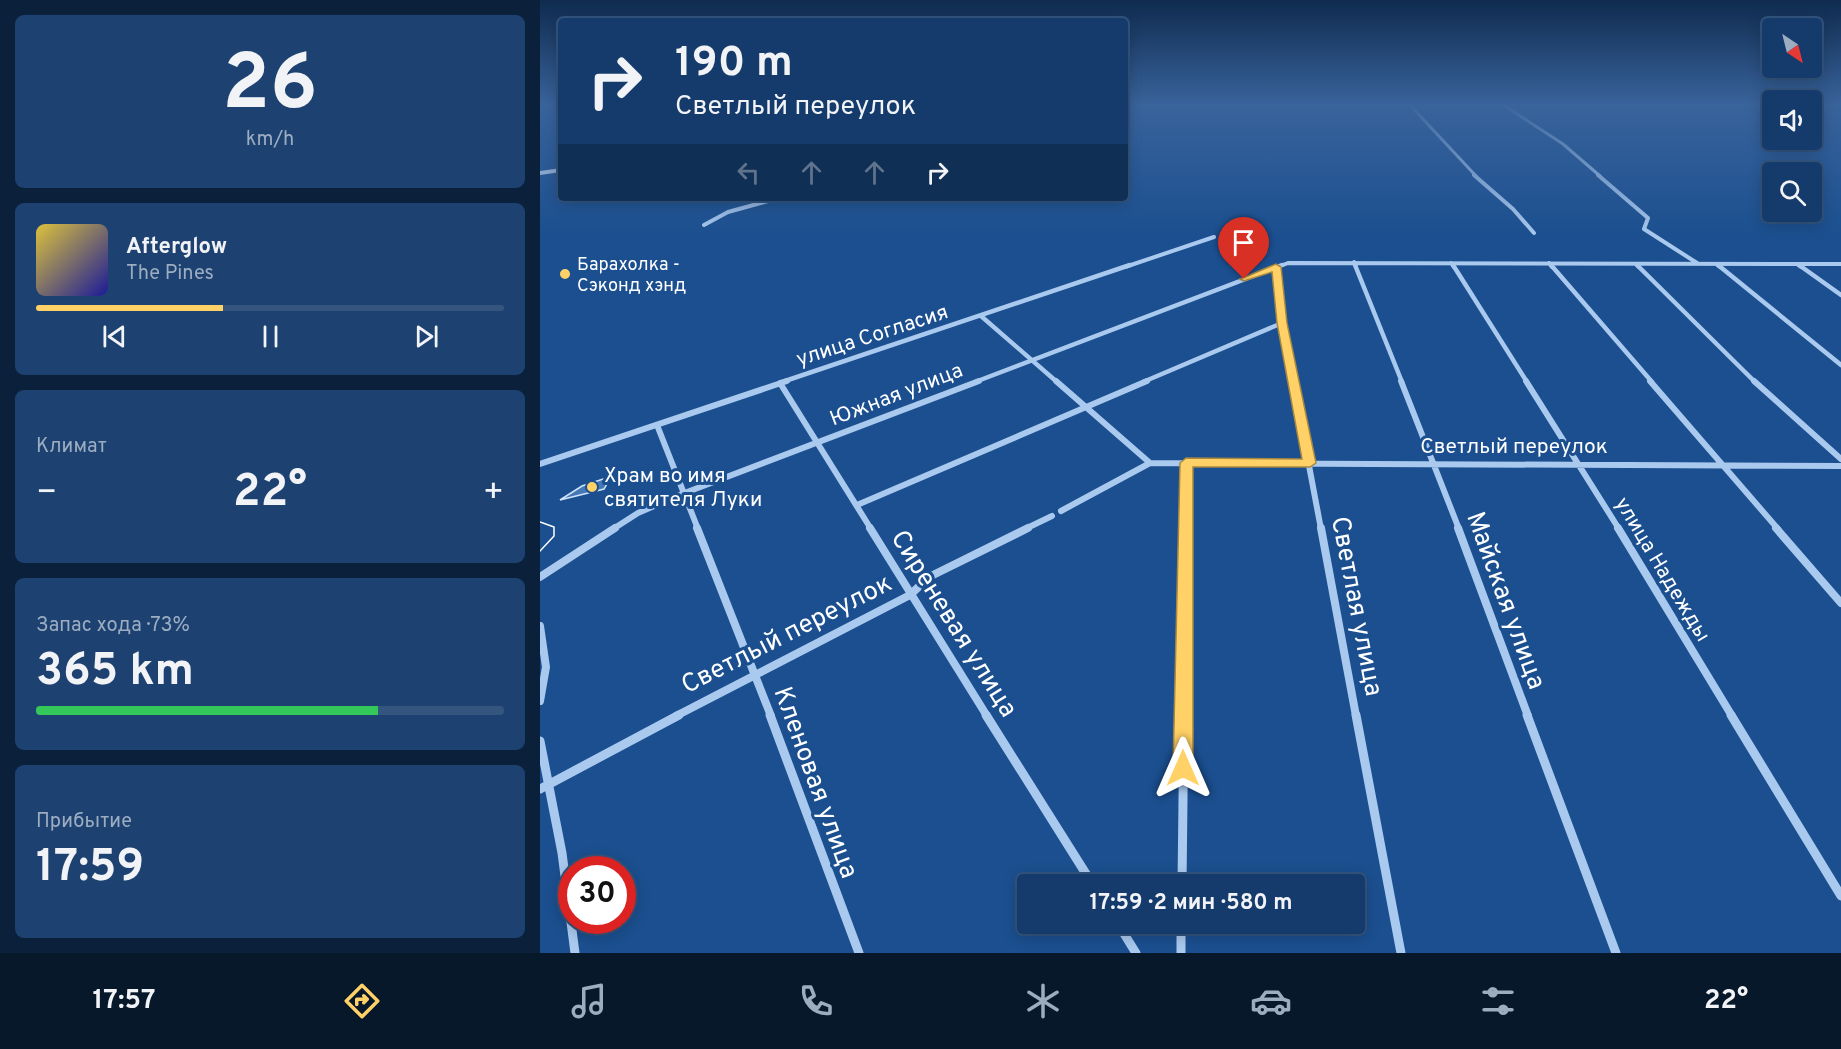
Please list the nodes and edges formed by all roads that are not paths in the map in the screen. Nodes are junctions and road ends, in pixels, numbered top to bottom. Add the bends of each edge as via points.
1 (1450, 148) edge
2 (1568, 148) edge
3 (558, 170) edge
4 (540, 173) edge
5 (768, 201) edge
6 (704, 225) dead end
7 (1534, 233) dead end
8 (1214, 237) dead end
9 (1354, 262) junction
10 (1451, 263) junction
11 (1549, 263) junction
12 (1797, 263) junction
13 (1636, 264) junction
14 (1699, 264) junction
15 (1716, 264) junction
16 (1841, 264) edge
17 (1276, 267) junction
18 (1841, 295) edge
19 (981, 316) junction
20 (1282, 323) junction
21 (1029, 361) junction
22 (1841, 365) edge
23 (780, 383) junction
24 (1086, 406) junction
25 (657, 424) junction
26 (815, 443) junction
27 (1841, 459) edge
28 (1150, 462) junction
29 (1186, 463) junction
30 (1310, 463) junction
31 (540, 464) edge
32 (1580, 465) junction
33 (1435, 466) junction
34 (1723, 466) junction
35 (1841, 466) edge
36 (682, 494) junction
37 (857, 506) junction
38 (1061, 511) dead end
39 (1052, 516) dead end
40 (540, 578) edge
41 (910, 595) junction
42 (1841, 603) edge
43 (540, 626) edge
44 (755, 674) junction
45 (540, 701) edge
46 (540, 741) edge
47 (550, 783) junction
48 (540, 789) edge
49 (1086, 874) edge
50 (1182, 874) edge
51 (1841, 896) edge
52 (1124, 934) edge
53 (1181, 934) edge
54 (575, 953) edge
55 (859, 953) edge
56 (1136, 953) edge
57 (1181, 953) edge
58 (1401, 953) edge
59 (1616, 953) edge

1 - 7 street
2 - 14 street via 1648,218 1644,229
3 - 4 main road
5 - 6 street via 728,212
8 - 19 street, улица Согласия
9 - 10 street, Южная улица
9 - 17 street, Южная улица via 1288,263
9 - 33 street, Майская улица
10 - 11 street, Южная улица
10 - 32 street, улица Надежды
11 - 13 street, Южная улица
11 - 34 street
12 - 15 street, Южная улица
12 - 16 street, Южная улица
12 - 18 street
13 - 14 street, Южная улица
13 - 27 street via 1776,403
14 - 15 street, Южная улица
15 - 22 street
17 - 20 street, Светлая улица
17 - 21 street, Южная улица
19 - 21 street
19 - 23 street, улица Согласия
20 - 24 street
20 - 30 street, Светлая улица
21 - 24 street
21 - 26 street, Южная улица
23 - 25 street, улица Согласия
23 - 26 street, Сиреневая улица
24 - 28 street
24 - 37 street
25 - 31 street, улица Согласия
25 - 36 street, Кленовая улица
26 - 36 street, Южная улица
26 - 37 street, Сиреневая улица
28 - 29 street, Светлый переулок
28 - 38 street
29 - 30 street, Светлый переулок
29 - 50 street
30 - 33 street, Светлый переулок
30 - 58 street, Светлая улица
32 - 33 street, Светлый переулок
32 - 34 street, Светлый переулок
32 - 51 street, улица Надежды
33 - 59 street, Майская улица
34 - 35 street, Светлый переулок
34 - 42 street
36 - 40 street, Южная улица via 638,513
36 - 44 street, Кленовая улица
37 - 41 street, Сиреневая улица
39 - 41 street, Светлый переулок via 929,578
41 - 44 street, Светлый переулок
41 - 49 street, Сиреневая улица
43 - 45 street via 546,667
44 - 47 street, Светлый переулок
44 - 55 street, Кленовая улица
46 - 47 street
47 - 48 street, Светлый переулок
47 - 54 street
52 - 56 street
53 - 57 street

